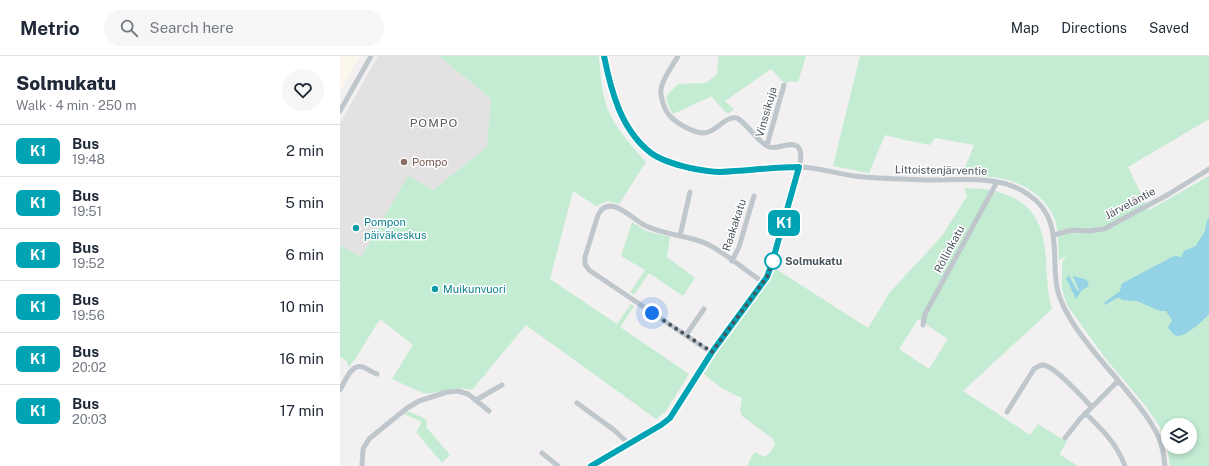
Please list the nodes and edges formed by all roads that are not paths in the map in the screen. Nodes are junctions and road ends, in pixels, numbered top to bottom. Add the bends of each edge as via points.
1 (371, 56) edge
2 (604, 56) edge
3 (678, 56) edge
4 (784, 85) dead end
5 (340, 111) edge
6 (767, 145) junction
7 (799, 167) junction
8 (1209, 169) edge
9 (997, 182) junction
10 (690, 192) dead end
11 (754, 196) dead end
12 (1054, 235) junction
13 (680, 236) junction
14 (732, 261) junction
15 (763, 282) junction
16 (704, 308) dead end
17 (922, 326) dead end
18 (686, 335) junction
19 (712, 352) junction
20 (377, 374) dead end
21 (1118, 381) junction
22 (502, 385) dead end
23 (340, 390) edge
24 (476, 400) junction
25 (577, 403) dead end
26 (1092, 407) junction
27 (489, 411) dead end
28 (1007, 412) dead end
29 (1085, 413) junction
30 (1065, 438) dead end
31 (629, 444) junction
32 (542, 453) dead end
33 (362, 466) edge
34 (558, 466) edge
35 (591, 466) edge
36 (1125, 466) edge
37 (1166, 466) edge

1 - 5 street
2 - 7 street, Littoistenjärventie via 612,91 622,115 638,140 657,157 686,167 712,171
3 - 6 street via 661,88 665,108 670,116 689,129 703,133 729,118 737,118
4 - 6 street, Vinssikuja
6 - 7 street via 774,148 797,146 801,155
7 - 9 street, Littoistenjärventie via 879,179
7 - 15 street via 771,267
8 - 12 street, Järveläntie via 1104,229 1072,230
9 - 12 street, Littoistenjärventie via 1018,188 1034,198 1047,214
9 - 17 street, Röllinkatu via 925,314
10 - 13 street
11 - 14 street, Raakakatu via 739,247
12 - 21 street, Littoistenjärventie via 1056,281 1063,306
13 - 14 street via 706,243
13 - 18 street via 650,228 617,208 607,206 600,210 598,215 585,262 592,273
14 - 15 street
15 - 19 street
16 - 18 street
18 - 19 street
19 - 31 street via 667,421
20 - 23 street via 362,367 355,367
21 - 26 street
21 - 37 street, Littoistenjärventie via 1152,424 1162,445
22 - 24 street
24 - 27 street
24 - 33 street via 465,392 454,391 415,403 369,439 363,449
25 - 31 street
26 - 28 street via 1065,380 1042,365 1034,369
26 - 29 street
29 - 30 street
29 - 36 street via 1110,438
31 - 35 street
32 - 34 street

